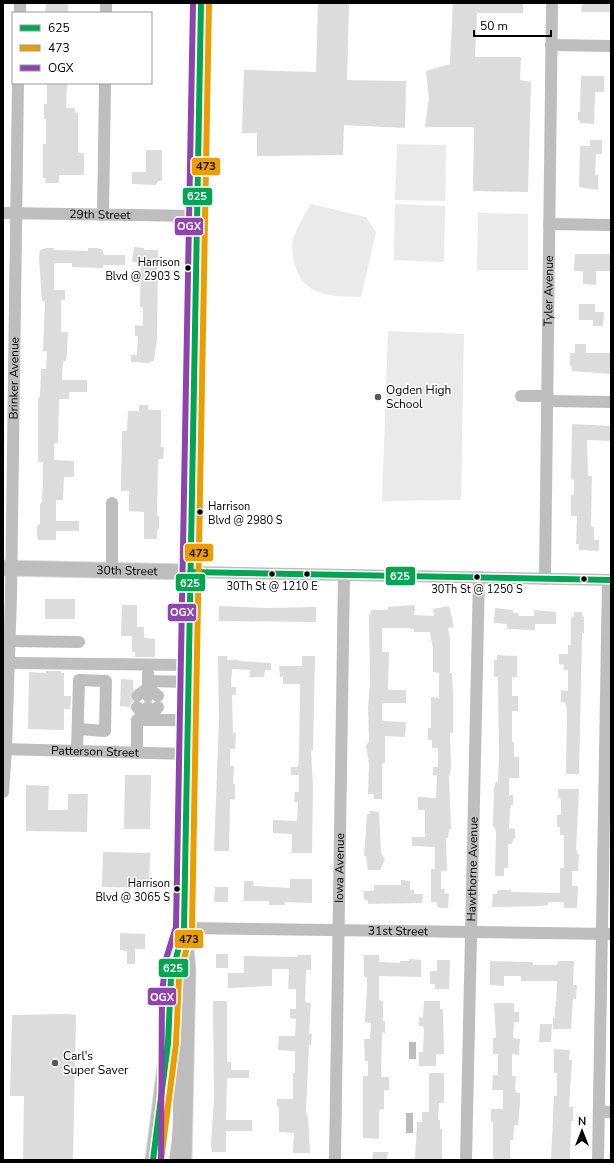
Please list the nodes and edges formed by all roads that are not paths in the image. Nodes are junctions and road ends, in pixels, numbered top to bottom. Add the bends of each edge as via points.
1 (200, 3) edge
2 (552, 3) edge
3 (551, 45) junction
4 (611, 46) edge
5 (18, 84) edge
6 (105, 84) edge
7 (3, 213) edge
8 (16, 213) junction
9 (103, 215) junction
10 (197, 216) junction
11 (549, 224) junction
12 (611, 225) edge
13 (521, 396) dead end
14 (548, 399) junction
15 (611, 402) edge
16 (112, 504) dead end
17 (7, 568) edge
18 (112, 570) junction
19 (190, 572) junction
20 (344, 575) junction
21 (479, 578) junction
22 (545, 578) junction
23 (609, 580) edge
24 (10, 641) junction
25 (79, 642) dead end
26 (9, 663) junction
27 (148, 665) junction
28 (189, 665) junction
29 (188, 682) junction
30 (148, 697) junction
31 (148, 720) junction
32 (188, 720) junction
33 (78, 729) junction
34 (5, 749) edge
35 (77, 751) junction
36 (137, 752) junction
37 (187, 754) junction
38 (608, 756) edge
39 (3, 792) edge
40 (184, 928) junction
41 (338, 930) junction
42 (472, 932) junction
43 (607, 934) edge
44 (187, 981) junction
45 (168, 1043) junction
46 (605, 1112) edge
47 (153, 1160) edge
48 (169, 1160) edge
49 (175, 1160) edge
50 (184, 1160) edge
51 (335, 1160) edge
52 (466, 1160) edge
53 (598, 1160) edge

1 - 10 main road
2 - 3 street, Tyler Avenue
3 - 4 street
3 - 11 street, Tyler Avenue
5 - 8 street, Brinker Avenue
6 - 9 street
7 - 8 street, 29th Street
8 - 9 street, 29th Street
8 - 17 street, Brinker Avenue
9 - 10 street, 29th Street
10 - 19 main road
11 - 12 street
11 - 14 street, Tyler Avenue
13 - 14 street
14 - 15 street
14 - 22 street, Tyler Avenue
16 - 18 street
17 - 18 main road, 30th Street
17 - 24 street, Brinker Avenue
18 - 19 main road, 30th Street
19 - 20 street, 30th Street
19 - 28 main road
20 - 21 street, 30th Street
20 - 41 street, Iowa Avenue
21 - 22 street, 30th Street
21 - 42 street, Hawthorne Avenue
22 - 23 street, 30th Street
23 - 38 street
24 - 25 street
24 - 26 street, Brinker Avenue
26 - 27 street
26 - 34 street, Brinker Avenue
27 - 28 street
27 - 30 street
28 - 29 main road
29 - 30 street
29 - 32 main road
30 - 31 street
31 - 32 street
31 - 36 street via 137,720
32 - 37 main road
33 - 33 street via 79,680 106,681 105,731
33 - 35 street
34 - 35 street, Patterson Street
34 - 39 street, Brinker Avenue
35 - 36 street, Patterson Street
36 - 37 street, Patterson Street
37 - 40 main road
38 - 43 street
40 - 41 street, 31st Street
40 - 44 main road via 188,958
40 - 45 main road via 171,977
41 - 42 street, 31st Street
41 - 51 street, Iowa Avenue
42 - 43 street, 31st Street
42 - 52 street, Hawthorne Avenue
43 - 46 street
44 - 49 street via 178,1042
44 - 50 main road
45 - 47 main road
45 - 48 street
46 - 53 street

